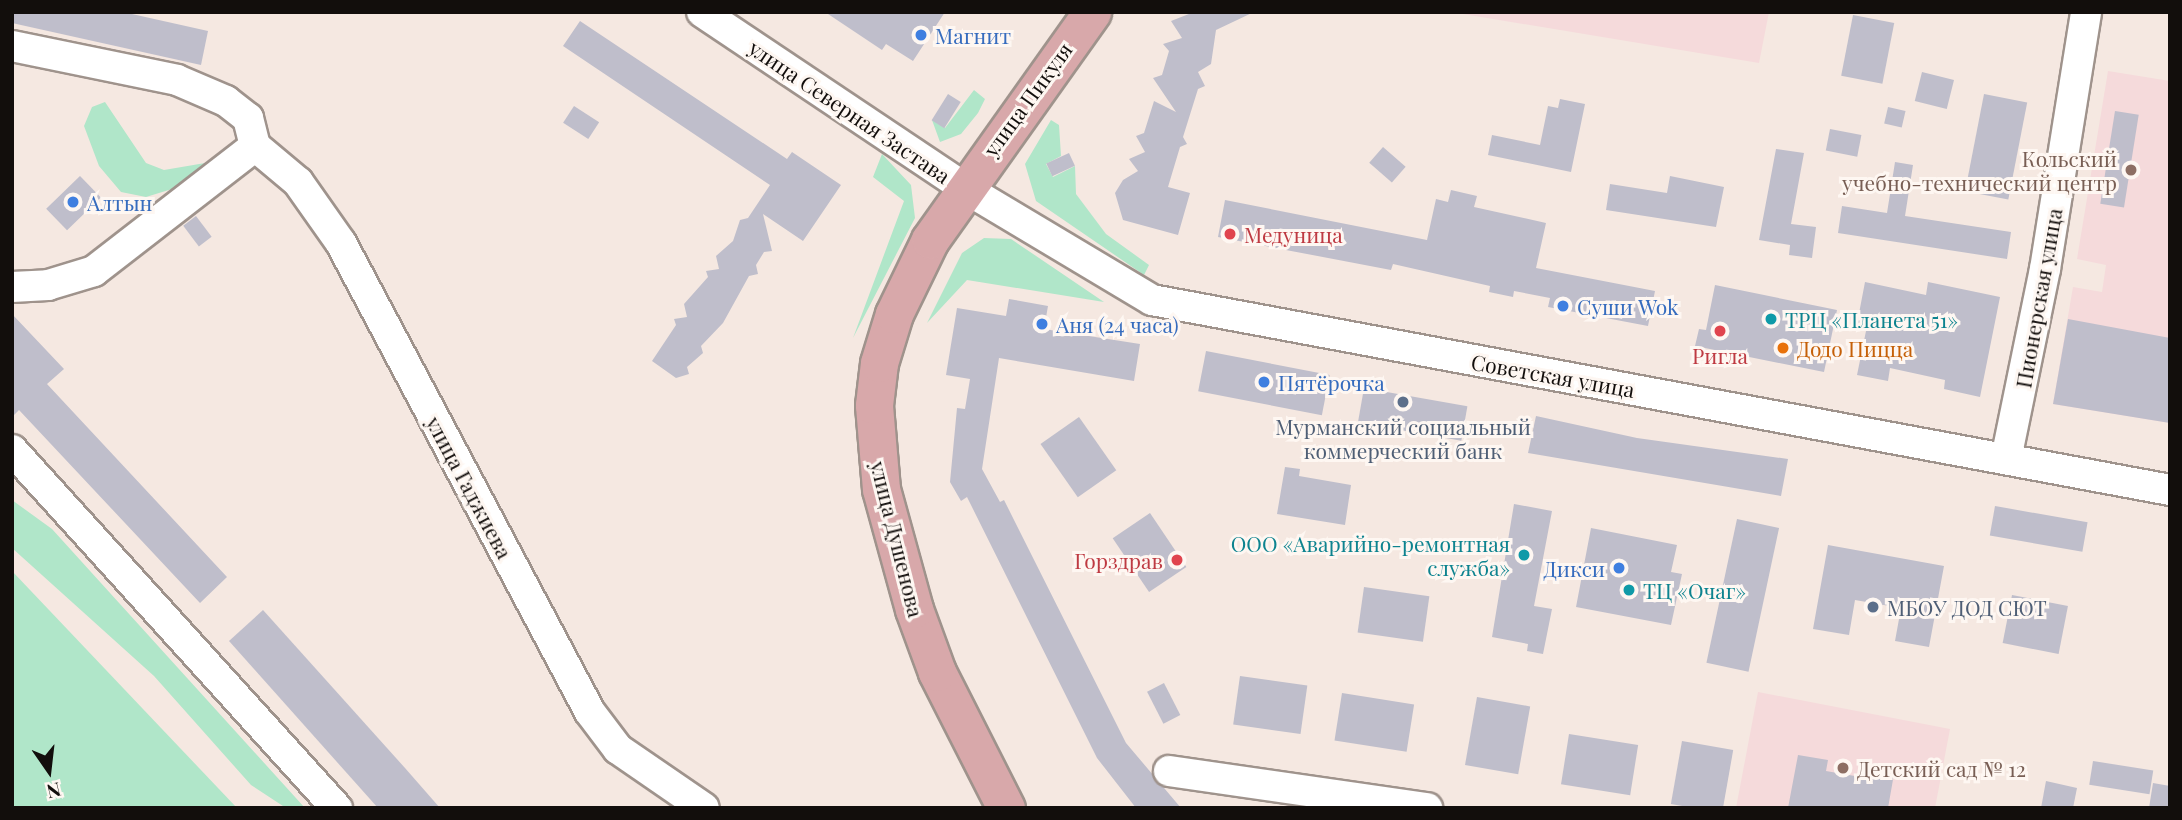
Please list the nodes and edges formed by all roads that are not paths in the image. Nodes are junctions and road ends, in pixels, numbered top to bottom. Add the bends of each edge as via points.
1 (702, 12) edge
2 (1092, 12) edge
3 (2086, 12) edge
4 (12, 46) edge
5 (255, 146) junction
6 (963, 187) junction
7 (12, 287) edge
8 (12, 450) edge
9 (2006, 459) junction
10 (2170, 490) edge
11 (1169, 771) dead end
12 (337, 808) edge
13 (704, 808) edge
14 (1006, 808) edge
15 (1426, 808) edge

1 - 6 street, улица Северная Застава
2 - 6 main road, улица Пикуля
3 - 9 street, Пионерская улица via 2045,269
4 - 5 street, улица Гаджиева via 177,80 226,101 248,118
5 - 7 street via 94,271 48,285
5 - 13 street, улица Гаджиева via 298,182 341,243 590,712 618,749
6 - 9 street, Советская улица via 1152,300
6 - 14 main road, улица Душенова via 930,240 894,314 879,363 877,467 914,608 937,672
8 - 12 street
9 - 10 street, Советская улица
11 - 15 street

